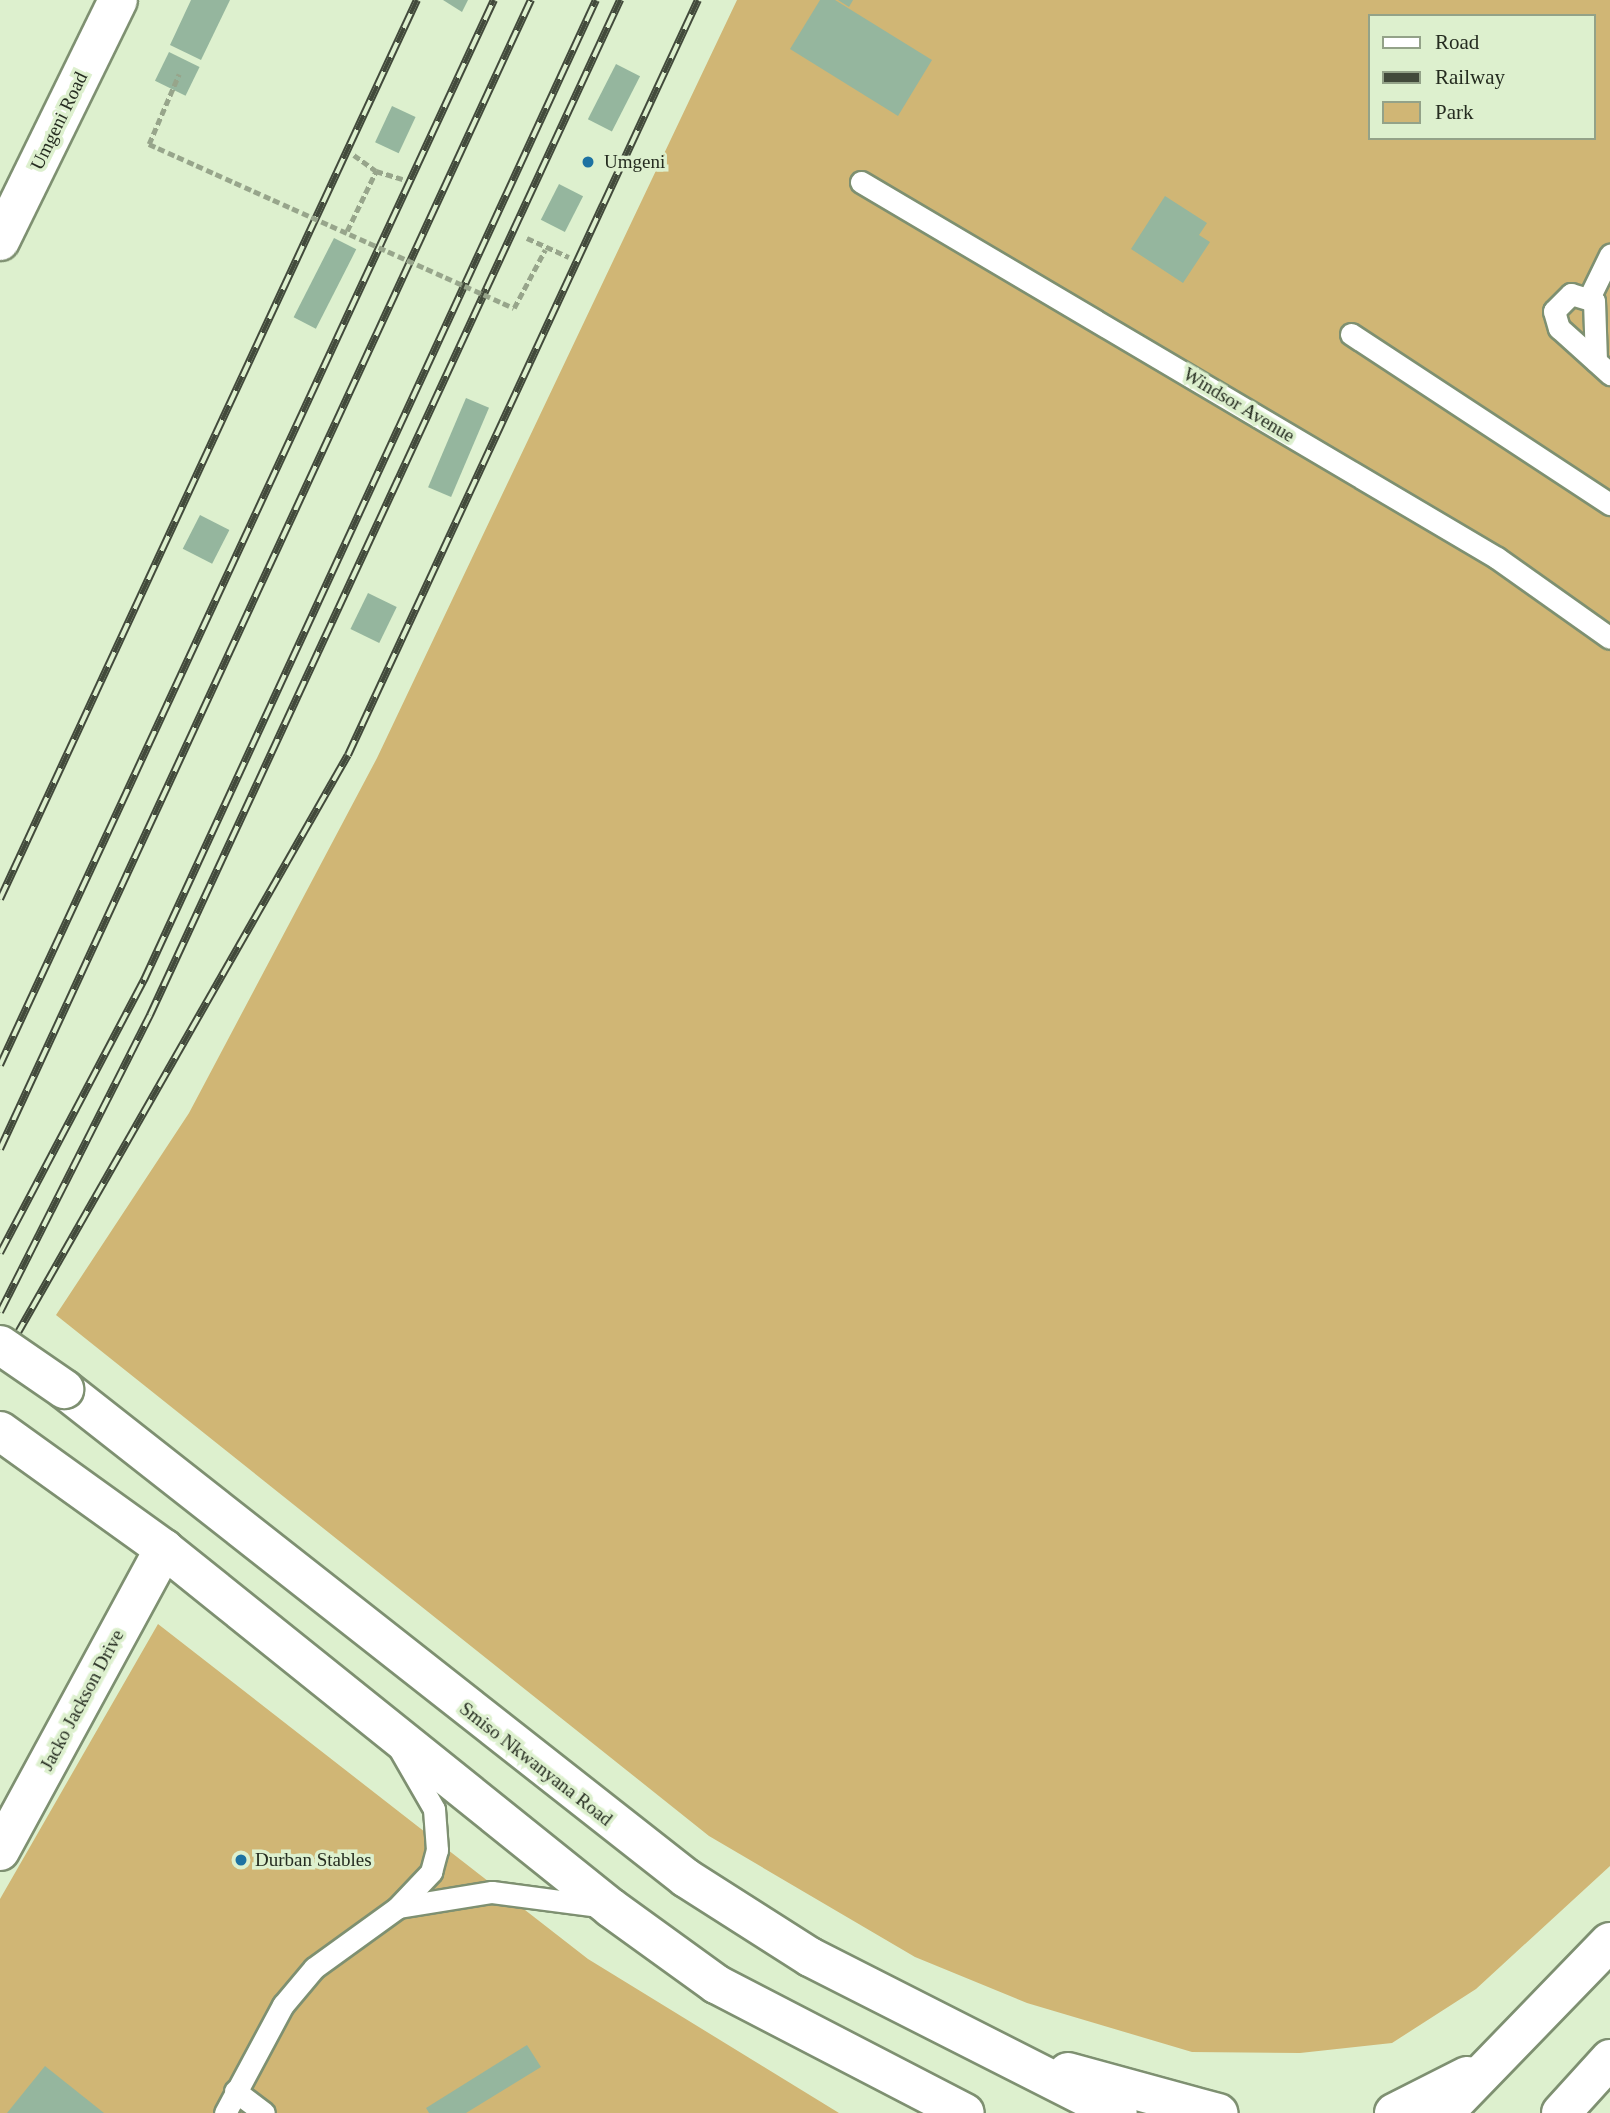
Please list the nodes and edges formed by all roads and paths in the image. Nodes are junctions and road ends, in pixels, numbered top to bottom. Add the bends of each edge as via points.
1 (118, 0) edge
2 (179, 74) dead end
3 (354, 155) dead end
4 (376, 171) junction
5 (403, 179) dead end
6 (861, 182) dead end
7 (346, 231) junction
8 (527, 238) dead end
9 (0, 241) edge
10 (545, 250) junction
11 (1610, 255) edge
12 (569, 257) dead end
13 (1590, 296) junction
14 (1351, 334) dead end
15 (1603, 368) edge
16 (1610, 504) edge
17 (1610, 638) edge
18 (0, 1345) edge
19 (0, 1431) edge
20 (164, 1549) junction
21 (391, 1735) junction
22 (0, 1852) edge
23 (397, 1908) junction
24 (611, 1908) junction
25 (1610, 1942) edge
26 (1610, 2059) edge
27 (1486, 2067) junction
28 (1024, 2071) junction
29 (235, 2091) junction
30 (225, 2113) edge
31 (264, 2113) edge
32 (965, 2113) edge
33 (1118, 2113) edge
34 (1218, 2113) edge
35 (1394, 2113) edge
36 (1444, 2113) edge
37 (1561, 2113) edge

1 - 9 street, Umgeni Road
2 - 7 path, bridge via 149,144
3 - 4 path
4 - 5 path
4 - 7 path
6 - 17 lane, Windsor Avenue via 1497,558
7 - 10 path, bridge via 514,308
8 - 10 path
10 - 12 path
11 - 13 lane
13 - 15 lane
13 - 15 lane via 1571,294 1555,312 1555,320
14 - 16 lane
18 - 28 street, Smiso Nkwanyana Road, bridge via 64,1389 686,1878 810,1957
19 - 20 street
20 - 21 street
20 - 22 street, Jacko Jackson Drive
21 - 23 lane via 434,1809 438,1831 431,1872
21 - 24 street
23 - 24 lane via 492,1892
23 - 29 lane via 314,1968 283,2005
24 - 32 street via 716,1984
25 - 27 street
26 - 37 street
27 - 35 street
27 - 36 street
28 - 33 street, Smiso Nkwanyana Road
28 - 34 street via 1077,2073
29 - 30 lane
29 - 31 lane

